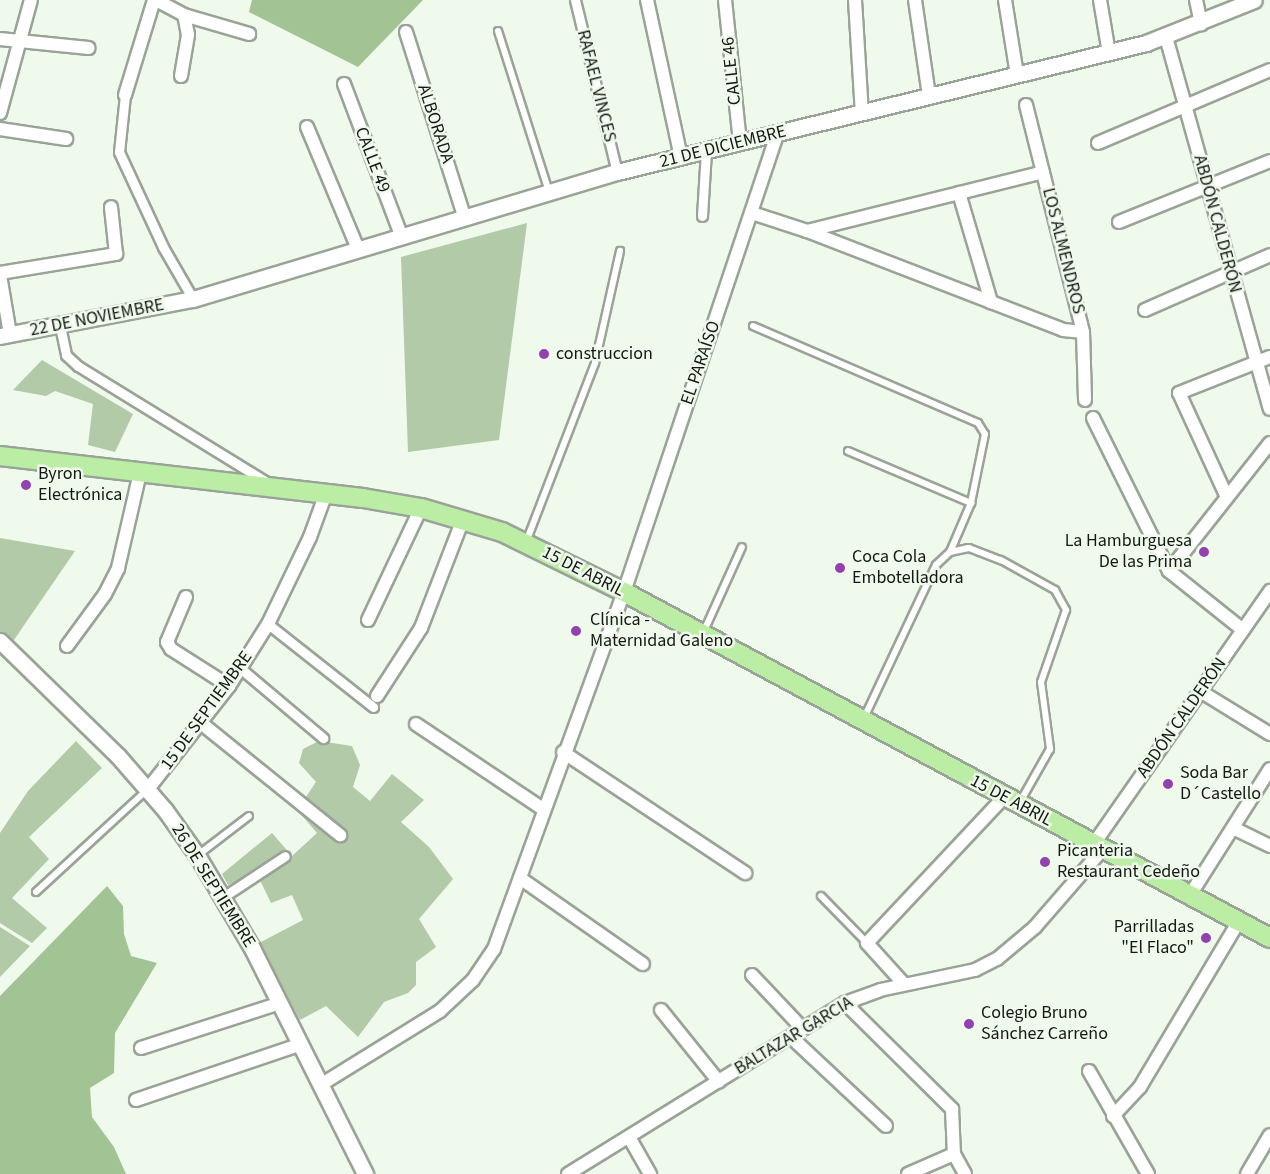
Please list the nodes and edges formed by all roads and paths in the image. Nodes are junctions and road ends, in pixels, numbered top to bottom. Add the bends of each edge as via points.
1 (31, 0) edge
2 (155, 0) edge
3 (575, 0) edge
4 (647, 0) edge
5 (725, 0) edge
6 (855, 0) edge
7 (915, 0) edge
8 (1005, 0) edge
9 (1101, 0) edge
10 (1196, 0) edge
11 (1254, 0) edge
12 (184, 15) junction
13 (1201, 24) junction
14 (498, 31) dead end
15 (406, 33) dead end
16 (249, 34) dead end
17 (1166, 37) junction
18 (0, 39) edge
19 (18, 41) junction
20 (89, 48) dead end
21 (1109, 52) junction
22 (1270, 70) edge
23 (1017, 75) junction
24 (181, 76) dead end
25 (344, 84) dead end
26 (125, 95) joint
27 (929, 96) junction
28 (1026, 105) dead end
29 (1185, 106) junction
30 (0, 113) edge
31 (862, 113) junction
32 (307, 127) dead end
33 (0, 129) edge
34 (778, 133) junction
35 (66, 139) dead end
36 (740, 142) junction
37 (1098, 143) dead end
38 (706, 151) junction
39 (681, 157) junction
40 (1270, 162) edge
41 (617, 172) junction
42 (1043, 172) junction
43 (1207, 187) junction
44 (549, 192) junction
45 (959, 193) junction
46 (111, 207) dead end
47 (752, 213) junction
48 (464, 216) junction
49 (702, 216) dead end
50 (1119, 222) dead end
51 (807, 231) junction
52 (401, 236) junction
53 (358, 249) junction
54 (620, 250) dead end
55 (1270, 255) edge
56 (1230, 273) junction
57 (0, 274) edge
58 (193, 299) junction
59 (991, 302) junction
60 (1145, 310) dead end
61 (60, 326) junction
62 (753, 326) dead end
63 (1083, 332) junction
64 (5, 335) edge
65 (1270, 357) edge
66 (1255, 363) junction
67 (1085, 400) dead end
68 (1270, 409) edge
69 (1093, 418) dead end
70 (1270, 443) edge
71 (848, 451) dead end
72 (0, 456) edge
73 (140, 472) junction
74 (272, 486) junction
75 (326, 493) junction
76 (1226, 495) junction
77 (971, 503) junction
78 (421, 508) junction
79 (463, 519) junction
80 (525, 543) junction
81 (742, 547) dead end
82 (950, 552) junction
83 (1169, 571) junction
84 (1270, 591) edge
85 (624, 592) junction
86 (186, 597) dead end
87 (368, 620) dead end
88 (268, 624) junction
89 (1243, 630) junction
90 (702, 636) junction
91 (0, 641) edge
92 (67, 646) dead end
93 (240, 668) junction
94 (230, 686) junction
95 (1200, 692) junction
96 (375, 702) joint
97 (862, 721) junction
98 (201, 723) junction
99 (417, 724) dead end
100 (1270, 734) edge
101 (322, 738) dead end
102 (563, 752) junction
103 (1270, 769) edge
104 (148, 789) junction
105 (1012, 800) junction
106 (543, 809) junction
107 (249, 816) dead end
108 (1233, 828) junction
109 (340, 835) dead end
110 (1270, 846) edge
111 (1098, 848) junction
112 (197, 855) junction
113 (285, 856) dead end
114 (745, 873) dead end
115 (520, 878) junction
116 (36, 892) dead end
117 (1190, 895) junction
118 (821, 896) dead end
119 (223, 897) junction
120 (1239, 921) junction
121 (1270, 938) edge
122 (867, 943) junction
123 (644, 964) dead end
124 (752, 975) dead end
125 (904, 984) junction
126 (845, 1003) junction
127 (280, 1004) junction
128 (661, 1010) dead end
129 (803, 1029) junction
130 (791, 1037) junction
131 (301, 1044) junction
132 (141, 1048) dead end
133 (1089, 1071) dead end
134 (719, 1082) junction
135 (322, 1084) junction
136 (136, 1100) dead end
137 (1113, 1116) junction
138 (886, 1126) dead end
139 (1270, 1135) edge
140 (629, 1137) junction
141 (954, 1154) junction
142 (365, 1174) edge
143 (568, 1174) edge
144 (650, 1174) edge
145 (908, 1174) edge
146 (965, 1174) edge
147 (1148, 1174) edge
148 (1247, 1174) edge

1 - 19 street
2 - 12 street
2 - 26 street
3 - 41 street, RAFAEL VINCES
4 - 39 street
5 - 36 street, CALLE 46
6 - 31 street
7 - 27 street
8 - 23 street
9 - 21 street
10 - 13 street
11 - 13 street, 21 DE DICIEMBRE
12 - 16 street
12 - 24 street via 188,34
13 - 17 street, 21 DE DICIEMBRE
14 - 44 lane
15 - 48 street, ALBORADA
17 - 21 street, 21 DE DICIEMBRE
17 - 29 street, ABDÓN CALDERÓN
18 - 19 street
19 - 20 street
19 - 30 street
21 - 23 street, 21 DE DICIEMBRE
22 - 29 street
23 - 27 street, 21 DE DICIEMBRE
25 - 52 street, CALLE 49
26 - 58 street via 119,152 163,248
27 - 31 street, 21 DE DICIEMBRE
28 - 42 street, LOS ALMENDROS
29 - 37 street
29 - 43 street, ABDÓN CALDERÓN
31 - 34 street, 21 DE DICIEMBRE
32 - 53 street
33 - 35 street
34 - 36 street, 21 DE DICIEMBRE
34 - 47 street, EL PARAÍSO
36 - 38 street, 21 DE DICIEMBRE
38 - 39 street, 21 DE DICIEMBRE
38 - 49 street
39 - 41 street, 21 DE DICIEMBRE
40 - 43 street
41 - 44 street, 21 DE DICIEMBRE
42 - 45 street
42 - 63 street, LOS ALMENDROS
43 - 50 street
43 - 56 street, ABDÓN CALDERÓN
44 - 48 street, 21 DE DICIEMBRE
45 - 51 street
45 - 59 street
46 - 57 street via 116,254
47 - 51 street
47 - 85 street, EL PARAÍSO
48 - 52 street, 21 DE DICIEMBRE
51 - 59 street
52 - 53 street, 21 DE DICIEMBRE
53 - 58 street, 21 DE DICIEMBRE
54 - 80 lane via 595,363
55 - 56 street
56 - 60 street
56 - 66 street, ABDÓN CALDERÓN
57 - 64 street
58 - 61 street, 22 DE NOVIEMBRE
59 - 63 street via 1063,330
61 - 64 street, 22 DE NOVIEMBRE
61 - 74 street via 66,356 78,366
62 - 77 lane via 978,423 985,434
63 - 67 street, LOS ALMENDROS
65 - 66 street
66 - 68 street, ABDÓN CALDERÓN
66 - 76 street via 1179,393
69 - 83 street
70 - 76 street
71 - 77 lane
72 - 73 main road, 15 DE ABRIL
73 - 74 main road, 15 DE ABRIL
73 - 92 street via 118,568 105,594
74 - 75 main road, 15 DE ABRIL
75 - 78 main road, 15 DE ABRIL
75 - 88 street, 15 DE SEPTIEMBRE via 310,537
76 - 83 street
77 - 82 lane
78 - 79 main road, 15 DE ABRIL
78 - 87 street
79 - 80 main road, 15 DE ABRIL
79 - 96 street via 421,628
80 - 85 main road, 15 DE ABRIL
81 - 90 lane
82 - 97 lane via 936,565
82 - 105 lane via 969,548 1001,560 1055,590 1066,610 1041,682 1050,749
83 - 89 street
84 - 89 street, ABDÓN CALDERÓN
85 - 90 main road, 15 DE ABRIL
85 - 102 street, EL PARAÍSO
86 - 94 street via 167,642 171,649
88 - 93 street, 15 DE SEPTIEMBRE
88 - 96 street
89 - 95 street, ABDÓN CALDERÓN
90 - 97 main road, 15 DE ABRIL
91 - 104 street, 26 DE SEPTIEMBRE
93 - 94 street, 15 DE SEPTIEMBRE
93 - 101 street
94 - 98 street, 15 DE SEPTIEMBRE
95 - 100 street
95 - 111 street, ABDÓN CALDERÓN
97 - 105 main road, 15 DE ABRIL
98 - 104 street, 15 DE SEPTIEMBRE
98 - 109 street
99 - 106 street
102 - 106 street, EL PARAÍSO
102 - 114 street
103 - 108 street
104 - 112 street, 26 DE SEPTIEMBRE
104 - 116 lane, 15 DE SEPTIEMBRE
105 - 111 main road, 15 DE ABRIL
105 - 122 street
106 - 115 street, EL PARAÍSO
107 - 112 lane
108 - 110 street
108 - 117 street
111 - 117 main road, 15 DE ABRIL
111 - 125 street, BALTAZAR GARCIA via 1035,927 997,959 958,975
112 - 119 street, 26 DE SEPTIEMBRE
113 - 119 street
115 - 123 street
115 - 135 street, EL PARAÍSO via 498,940 473,980 415,1029
117 - 120 main road, 15 DE ABRIL
118 - 122 lane
119 - 127 street, 26 DE SEPTIEMBRE
120 - 121 main road, 15 DE ABRIL
120 - 137 street via 1140,1087
122 - 125 street
124 - 129 street
125 - 126 street, BALTAZAR GARCIA
126 - 129 street, BALTAZAR GARCIA
126 - 141 street via 952,1109
127 - 131 street, 26 DE SEPTIEMBRE
127 - 132 street
128 - 134 street
129 - 130 street, BALTAZAR GARCIA
130 - 134 street, BALTAZAR GARCIA
130 - 138 street
131 - 135 street, 26 DE SEPTIEMBRE
131 - 136 street
133 - 137 street
134 - 140 street, BALTAZAR GARCIA
135 - 142 street, 26 DE SEPTIEMBRE
137 - 147 street
139 - 148 street
140 - 143 street, BALTAZAR GARCIA
140 - 144 street
141 - 145 street
141 - 146 street

